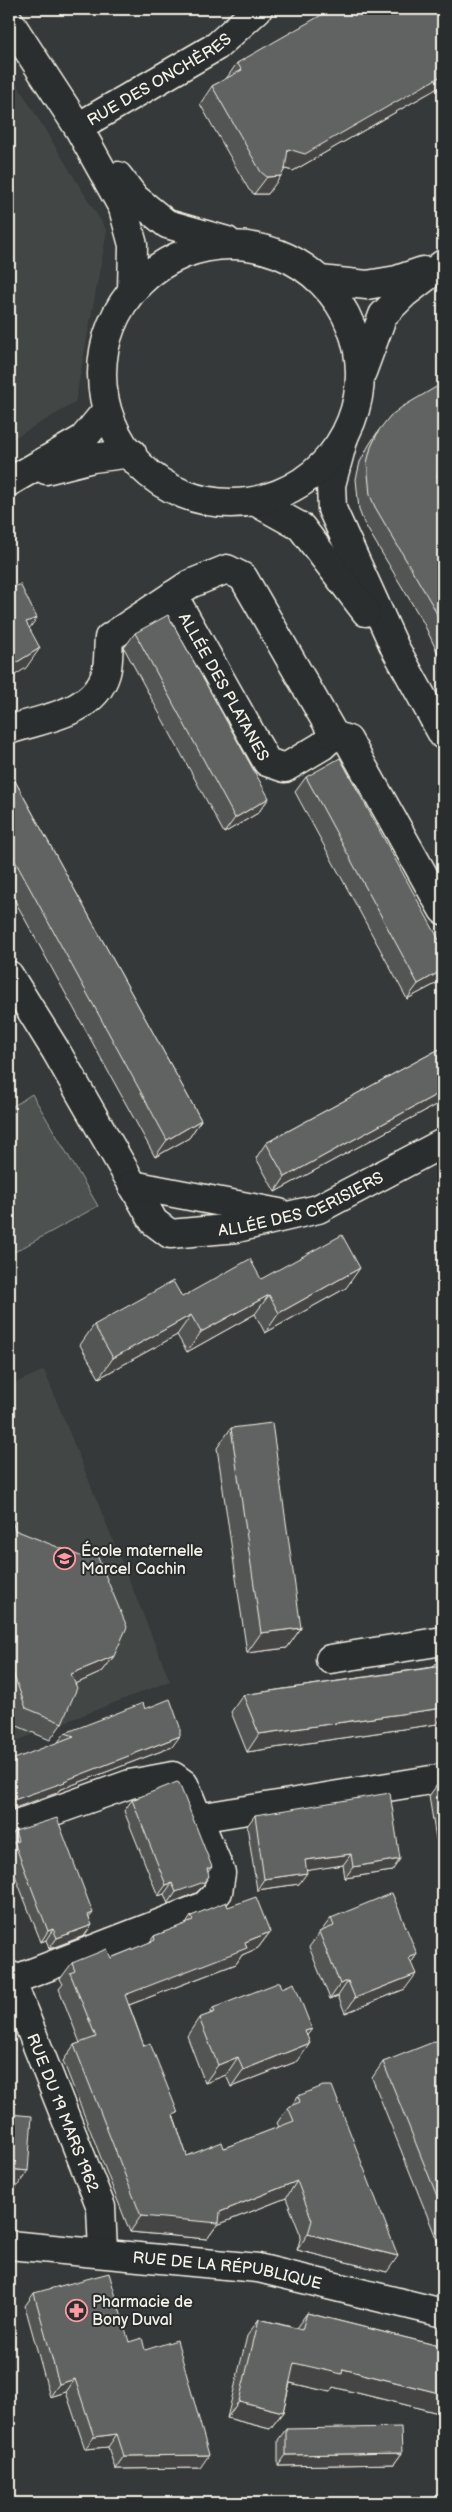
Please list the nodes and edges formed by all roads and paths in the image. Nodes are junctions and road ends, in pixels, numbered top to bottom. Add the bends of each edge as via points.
1 (258, 9) edge
2 (9, 21) edge
3 (78, 127) junction
4 (243, 245) junction
5 (443, 264) edge
6 (320, 280) junction
7 (132, 290) junction
8 (361, 376) junction
9 (106, 411) junction
10 (344, 437) junction
11 (132, 453) junction
12 (12, 480) edge
13 (256, 502) junction
14 (164, 600) junction
15 (395, 648) junction
16 (9, 730) edge
17 (334, 735) junction
18 (443, 735) edge
19 (443, 910) edge
20 (9, 975) edge
21 (443, 1143) edge
22 (132, 1185) junction
23 (291, 1215) junction
24 (443, 1641) edge
25 (330, 1659) dead end
26 (443, 1778) edge
27 (198, 1818) junction
28 (9, 1827) edge
29 (10, 1978) edge
30 (9, 2245) edge
31 (103, 2252) junction
32 (443, 2313) edge

1 - 3 street, RUE DES ONCHÈRES via 217,46
2 - 3 street
3 - 4 street via 135,198 167,224
3 - 7 street via 123,208 133,246
4 - 6 street via 284,256
4 - 7 street via 202,248 163,263
5 - 6 street via 397,280 367,285
5 - 8 street via 383,315
6 - 8 street via 342,308 356,340
7 - 9 street via 117,312 104,344 100,378
8 - 10 street via 356,407
9 - 11 street
9 - 12 street via 82,439
10 - 13 street via 328,460 307,479 283,493
10 - 15 street via 331,485 332,509
11 - 12 street via 93,458
11 - 13 street via 150,475 180,494 212,502
13 - 15 street via 300,527
14 - 16 street via 109,638 106,674 91,699 65,713
14 - 17 street, ALLÉE DES PLATANES via 267,762 285,768
14 - 17 street, ALLÉE DES PLATANES via 190,584 228,569 243,577
15 - 18 street
17 - 19 street, ALLÉE DES PLATANES via 348,740
20 - 22 street, ALLÉE DES CERISIERS
21 - 23 street, ALLÉE DES CERISIERS via 318,1209
22 - 23 street
22 - 23 street, ALLÉE DES CERISIERS via 149,1226 170,1234 238,1228
24 - 25 street
26 - 27 street
27 - 28 street via 184,1784 173,1776 130,1784
27 - 29 street via 221,1873 218,1892 205,1906
29 - 31 street, RUE DU 19 MARS 1962 via 101,2207
30 - 31 street, RUE DE LA RÉPUBLIQUE
31 - 32 street, RUE DE LA RÉPUBLIQUE via 258,2268

